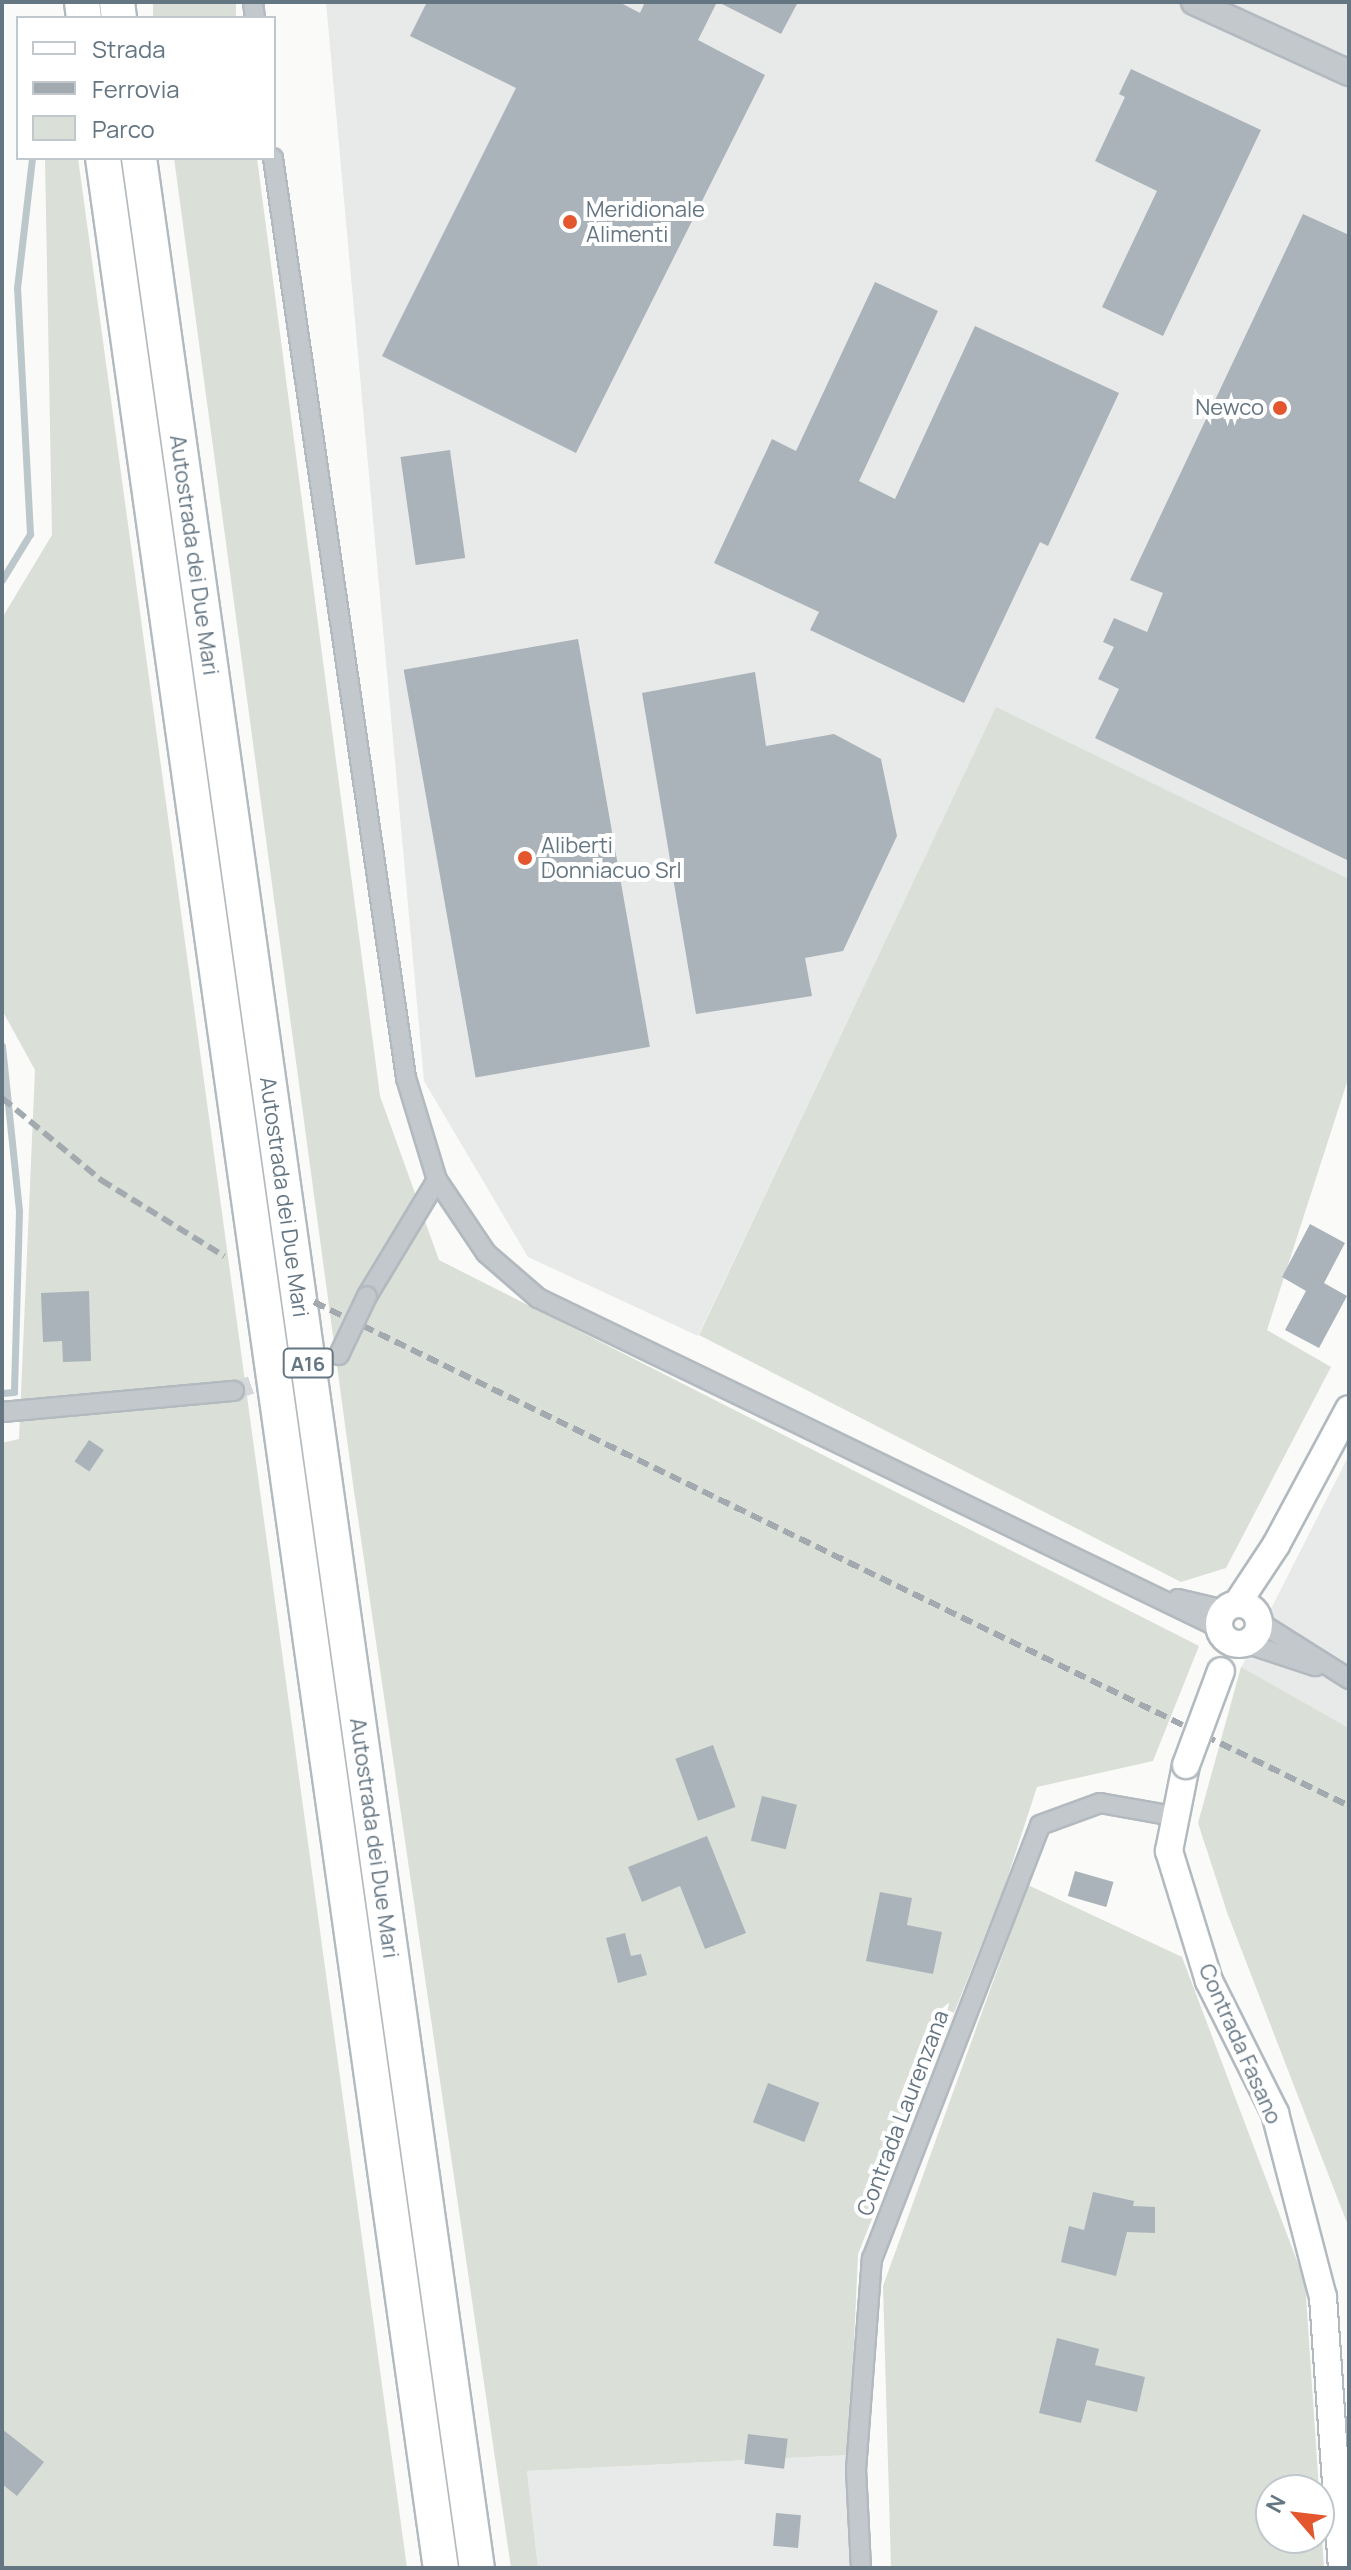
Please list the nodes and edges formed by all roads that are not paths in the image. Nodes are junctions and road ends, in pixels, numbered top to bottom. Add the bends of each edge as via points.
1 (1194, 2) edge
2 (1287, 44) junction
3 (1349, 57) edge
4 (1349, 73) edge
5 (1349, 88) edge
6 (103, 160) edge
7 (139, 160) edge
8 (273, 160) edge
9 (437, 1180) junction
10 (339, 1355) dead end
11 (234, 1391) tunnel mouth
12 (1349, 1409) edge
13 (2, 1412) edge
14 (1237, 1624) junction
15 (1344, 1676) edge
16 (1174, 1816) junction
17 (441, 2568) edge
18 (477, 2568) edge
19 (861, 2568) edge
20 (1342, 2568) edge

1 - 2 street
2 - 3 street
2 - 4 street
2 - 5 street
6 - 17 highway, Autostrada dei Due Mari / A16
7 - 18 highway, Autostrada dei Due Mari / A16
8 - 9 street via 406,1078
9 - 10 street, bridge via 367,1296
9 - 14 street via 486,1253 538,1298 1144,1591
11 - 13 street
12 - 14 main road, Contrada Fasano
14 - 15 street
14 - 16 main road, Contrada Fasano, bridge via 1186,1765
16 - 19 street, Contrada Laurenzana via 1100,1803 1040,1825 872,2259 856,2470
16 - 20 main road, Contrada Fasano via 1169,1851 1209,1981 1275,2113 1323,2297

